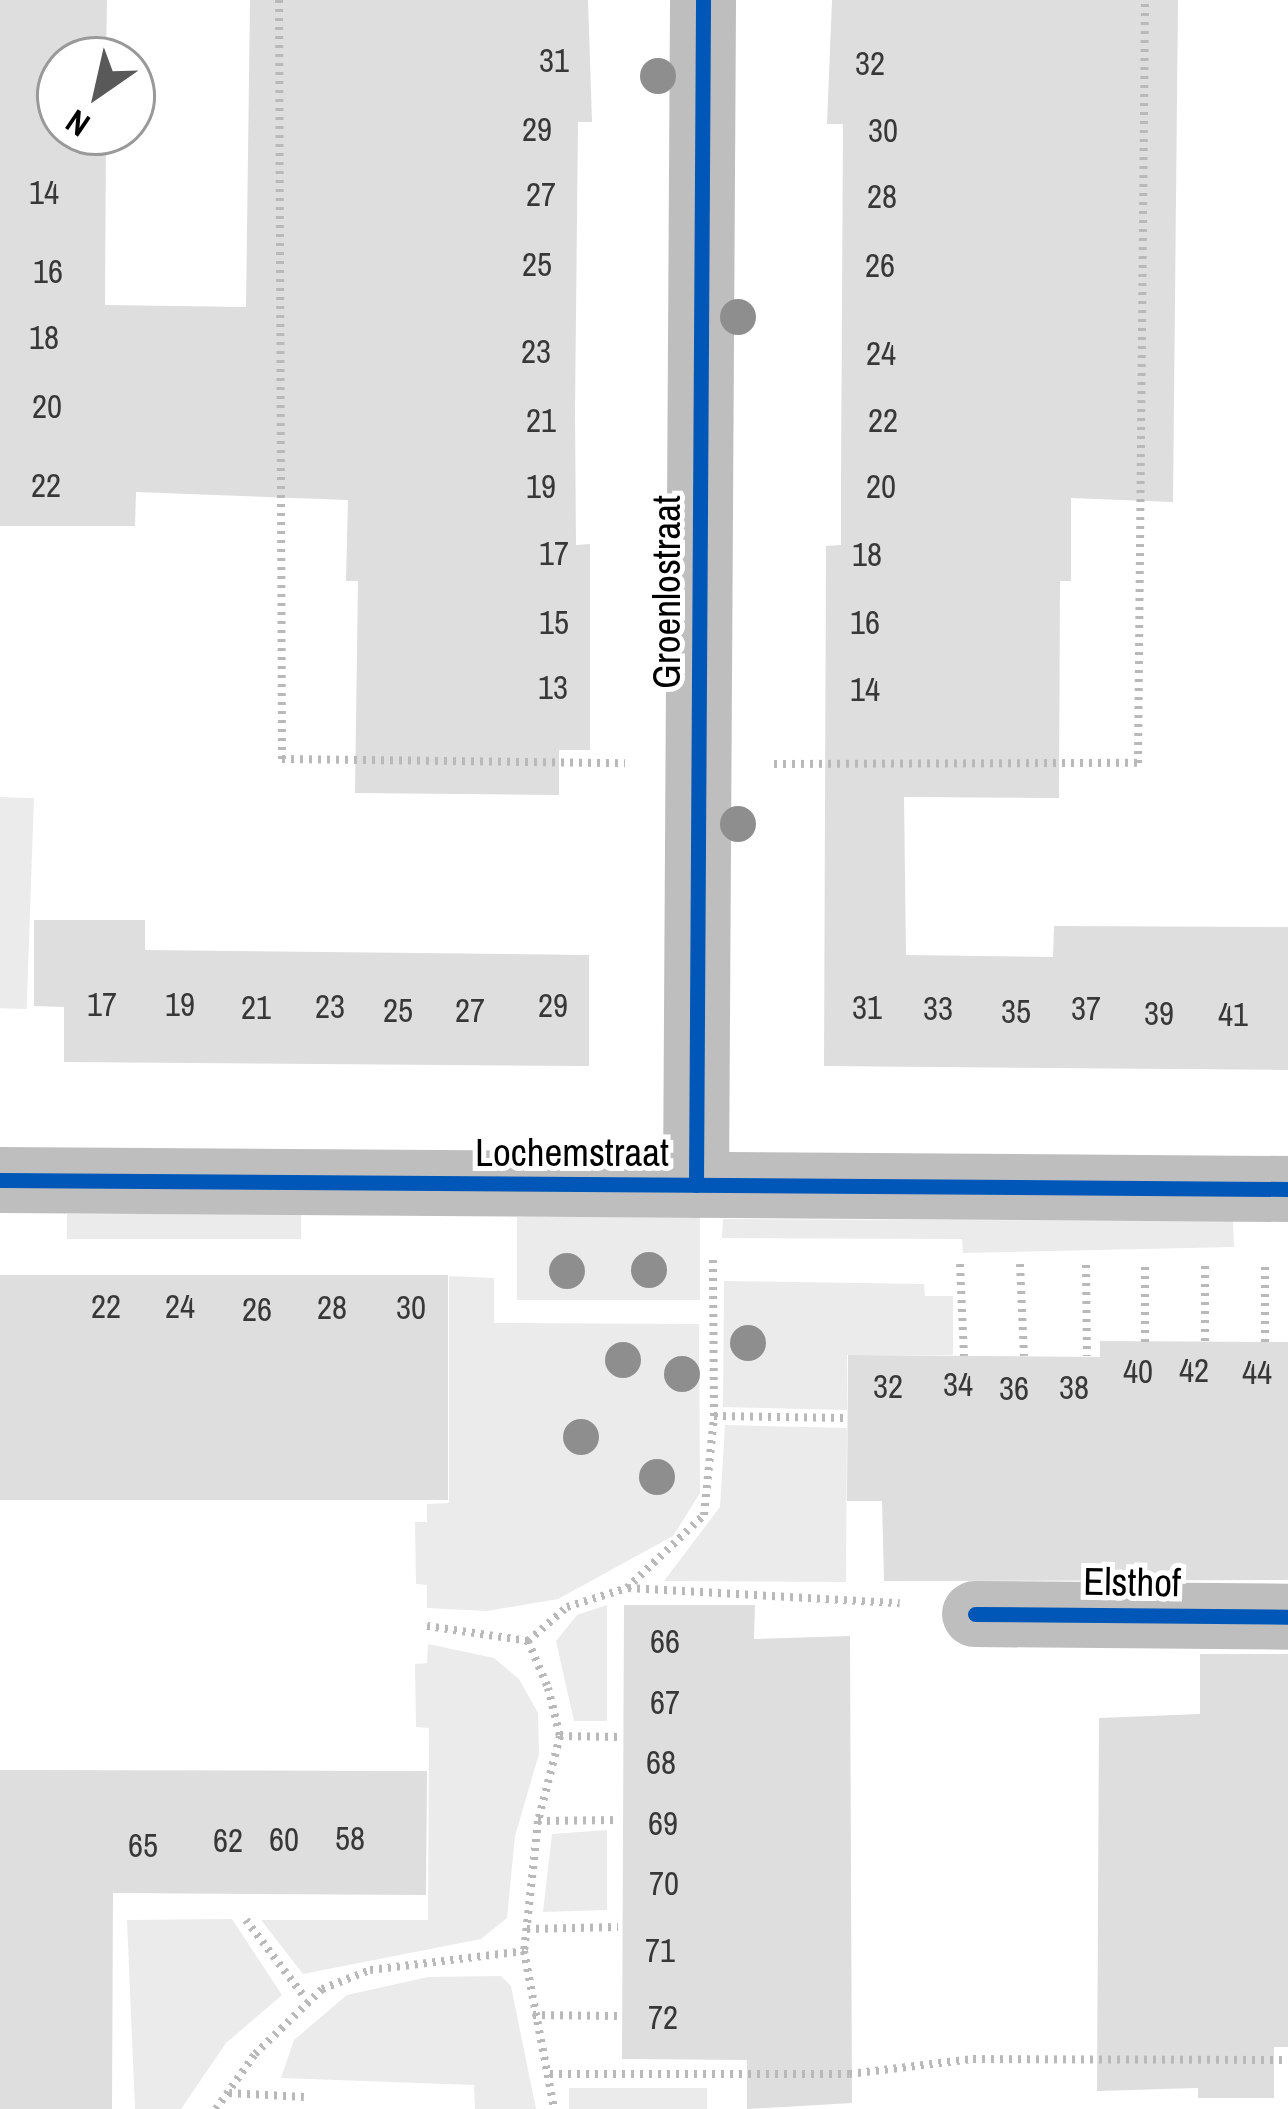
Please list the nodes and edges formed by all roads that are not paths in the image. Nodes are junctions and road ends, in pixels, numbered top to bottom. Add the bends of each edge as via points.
1 (703, 0) edge
2 (0, 1180) edge
3 (696, 1185) junction
4 (1288, 1189) edge
5 (975, 1614) road end
6 (1288, 1617) edge

1 - 3 street, Groenlostraat
2 - 3 street, Lochemstraat
3 - 4 street, Lochemstraat
5 - 6 street, Elsthof

